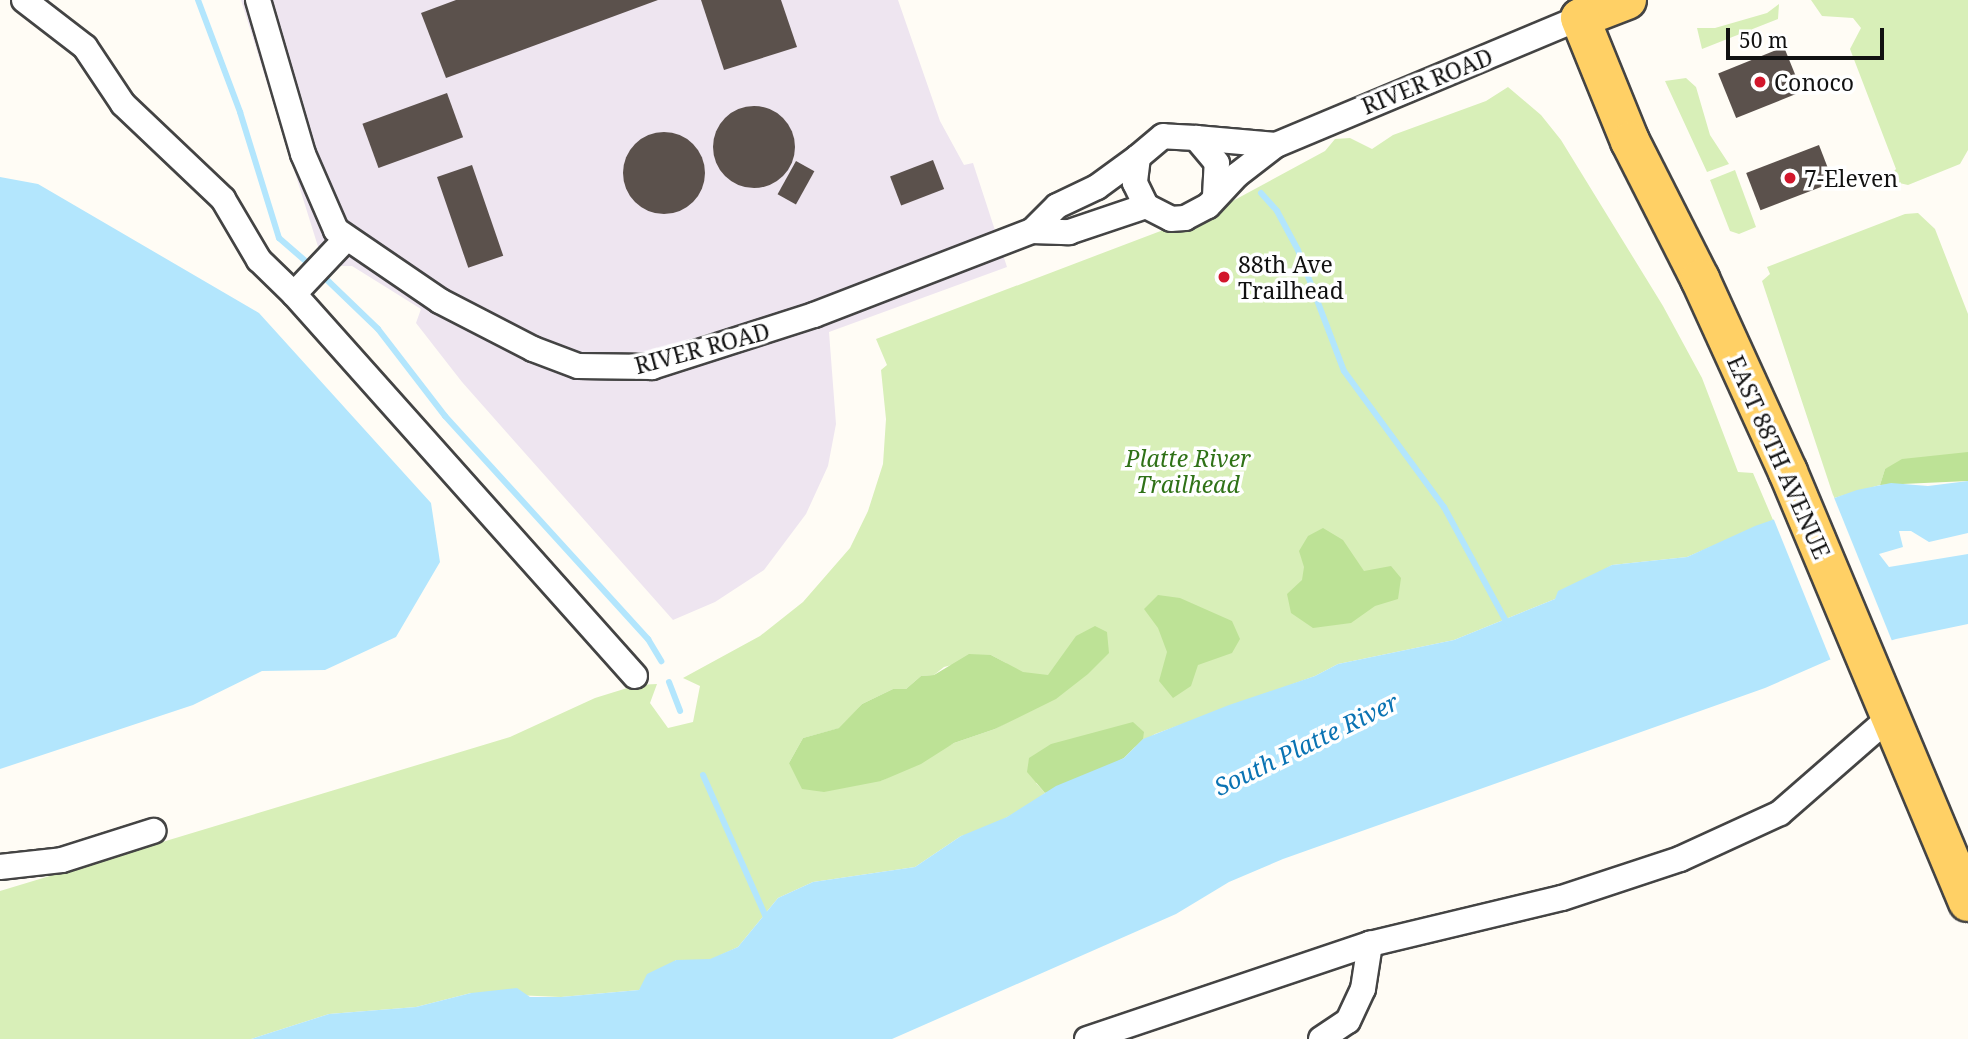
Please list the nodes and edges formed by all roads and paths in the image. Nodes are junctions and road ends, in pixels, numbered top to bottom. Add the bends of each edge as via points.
1 (24, 0) edge
2 (258, 0) edge
3 (1627, 0) edge
4 (1580, 18) junction
5 (1196, 138) junction
6 (1276, 145) junction
7 (1138, 157) junction
8 (1215, 196) junction
9 (1146, 206) junction
10 (1032, 231) junction
11 (339, 246) junction
12 (301, 286) junction
13 (635, 676) dead end
14 (1891, 716) junction
15 (153, 831) dead end
16 (0, 867) edge
17 (1968, 902) edge
18 (1370, 944) junction
19 (1087, 1039) edge
20 (1321, 1039) edge

1 - 12 street via 85,47 123,104 223,199 259,260
2 - 11 street via 307,165
3 - 4 main road
4 - 6 street, RIVER ROAD
4 - 14 main road, EAST 88TH AVENUE via 1625,130 1700,279 1788,472
5 - 6 street, RIVER ROAD
5 - 7 street via 1163,136
5 - 8 street via 1217,163
6 - 8 street, RIVER ROAD
7 - 9 street via 1135,183
7 - 10 street, RIVER ROAD via 1097,187 1057,206
8 - 9 street via 1198,214 1185,218 1157,214
9 - 10 street, RIVER ROAD via 1069,232
10 - 11 street, RIVER ROAD via 723,347 631,369 578,366 533,349
11 - 12 street
12 - 13 street
14 - 17 main road, EAST 88TH AVENUE
14 - 18 street via 1780,813 1680,859 1562,898
15 - 16 street via 62,860
18 - 19 street
18 - 20 street via 1363,989 1348,1021

